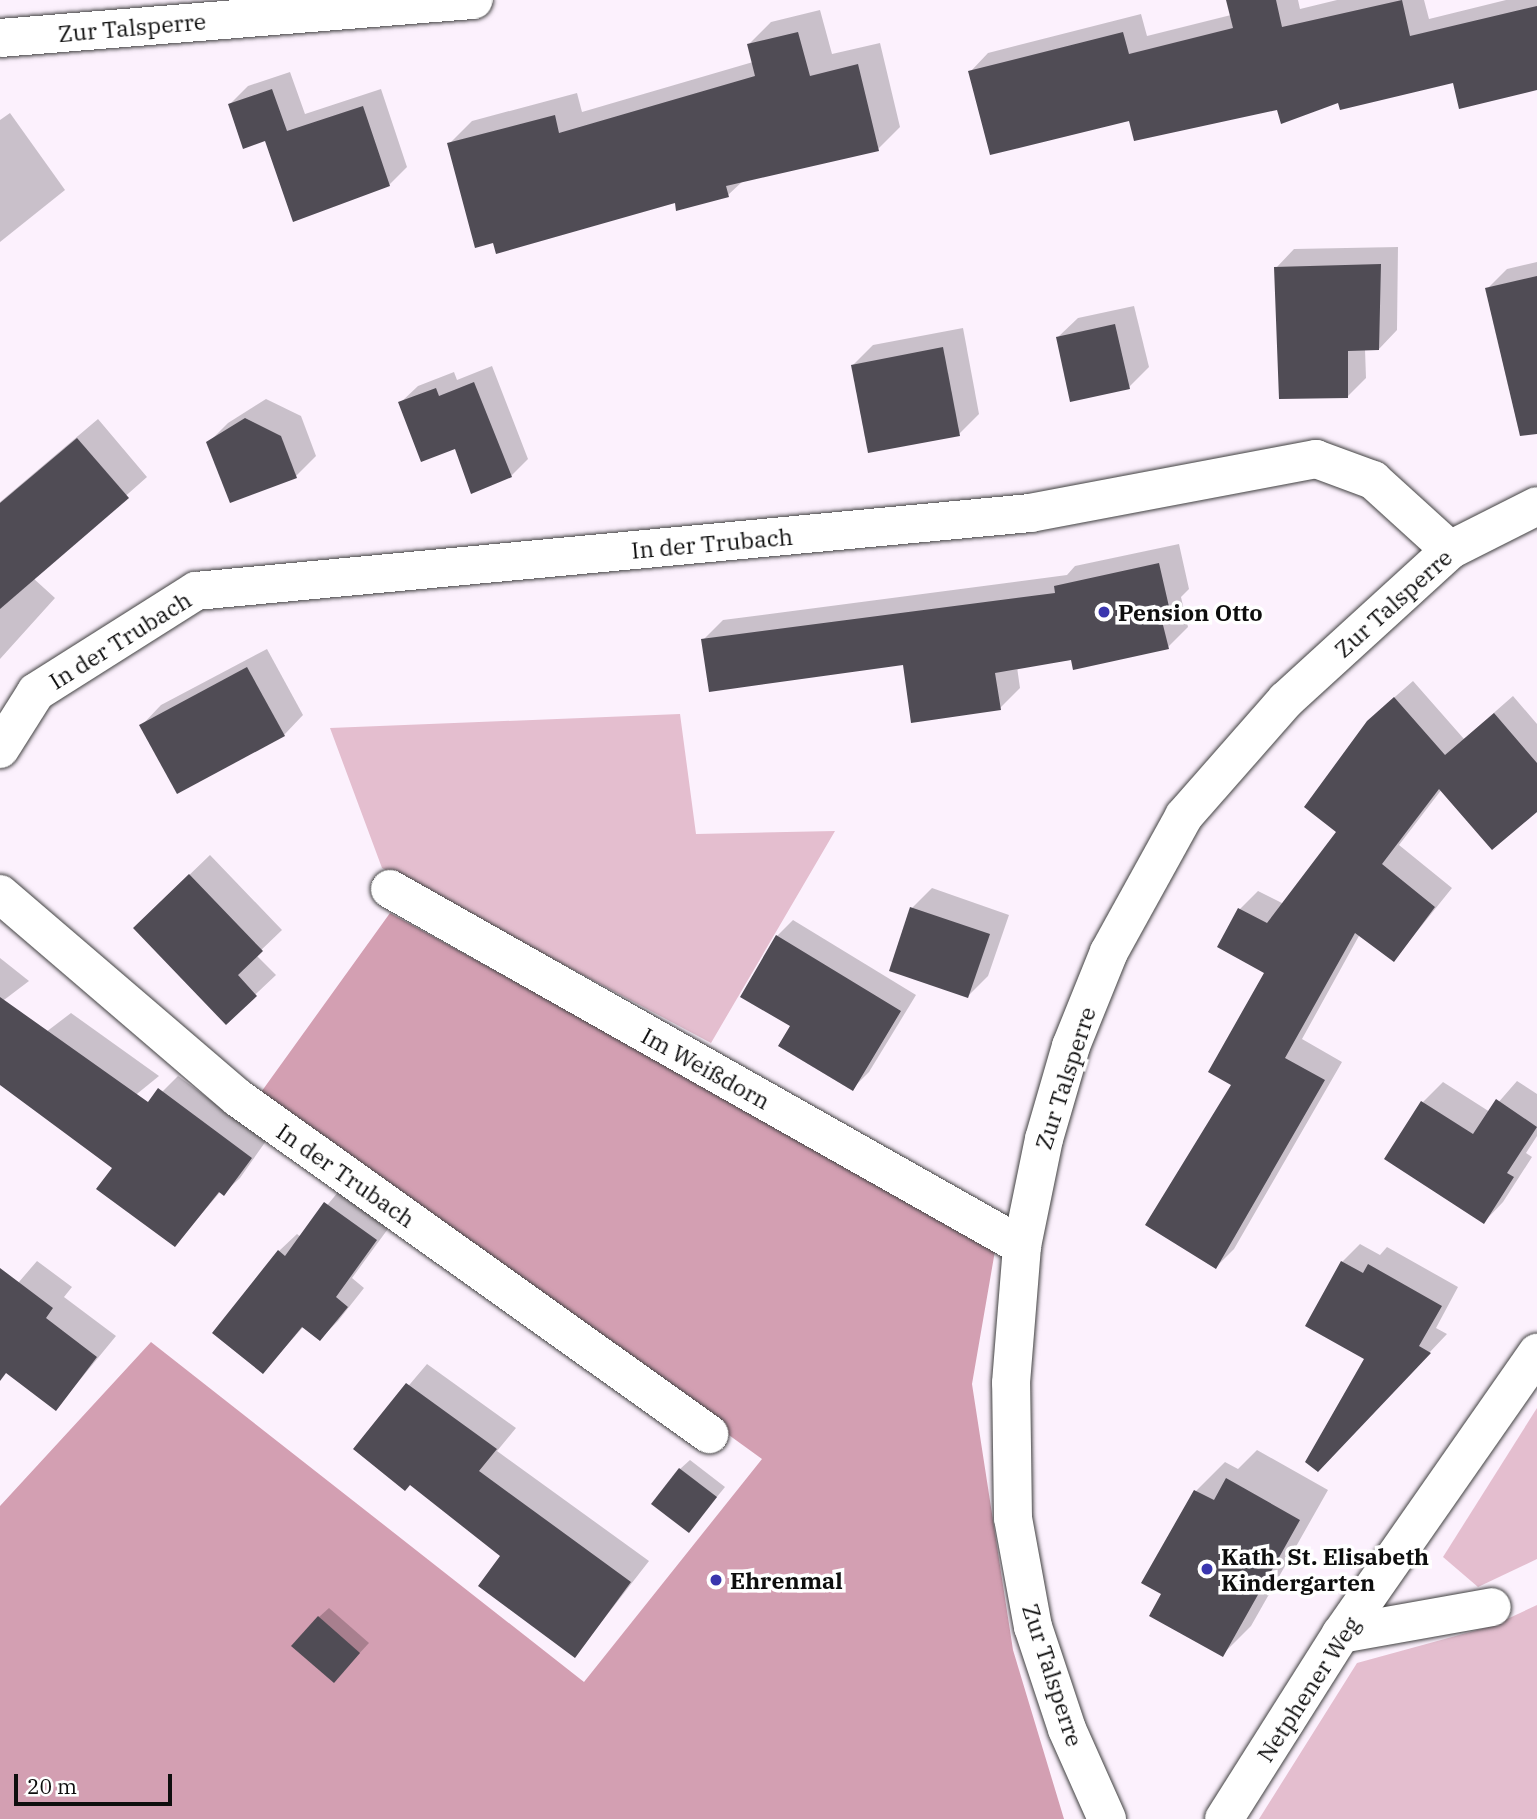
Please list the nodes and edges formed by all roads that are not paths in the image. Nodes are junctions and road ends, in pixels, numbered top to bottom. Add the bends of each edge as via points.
1 (473, 0) edge
2 (0, 38) edge
3 (1537, 506) edge
4 (1450, 550) junction
5 (0, 749) edge
6 (390, 889) dead end
7 (0, 894) edge
8 (1022, 1246) junction
9 (1537, 1353) edge
10 (709, 1434) dead end
11 (1492, 1607) dead end
12 (1341, 1634) junction
13 (1107, 1819) edge
14 (1224, 1819) edge

1 - 2 street, Zur Talsperre
3 - 4 street, Zur Talsperre
4 - 5 street, In der Trubach via 1373,480 1316,458 1030,513 196,591 36,692
4 - 8 street, Zur Talsperre via 1286,700 1184,816 1109,952 1072,1046 1044,1139
6 - 8 street, Im Weißdorn
7 - 10 street, In der Trubach via 237,1098
8 - 13 street, Zur Talsperre via 1012,1370 1013,1518 1032,1627 1067,1728
9 - 12 street, Netphener Weg
11 - 12 street
12 - 14 street, Netphener Weg

